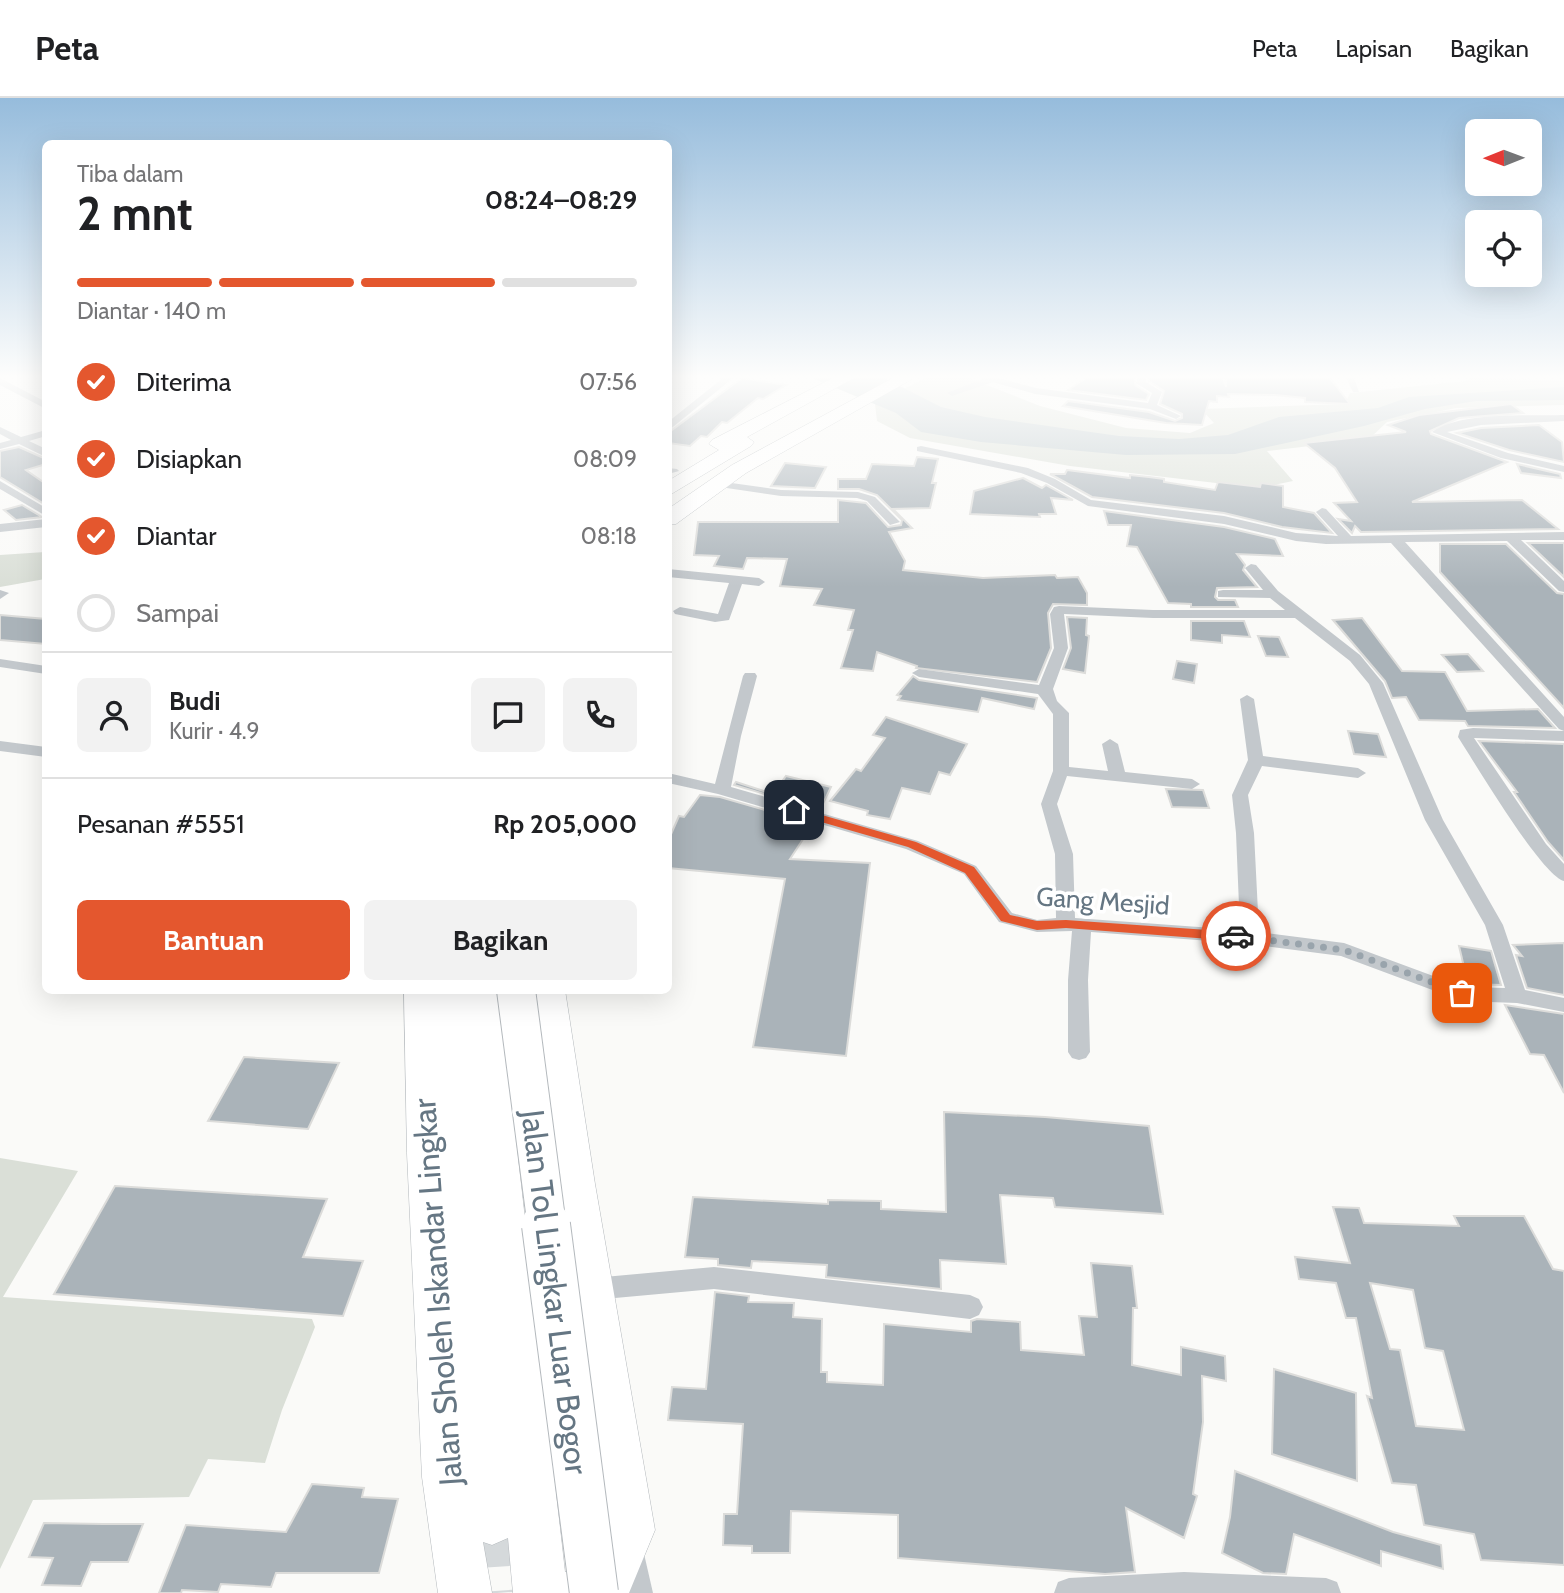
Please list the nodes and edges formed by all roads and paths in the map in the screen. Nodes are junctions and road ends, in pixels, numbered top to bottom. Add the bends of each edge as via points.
1 (715, 448) edge
2 (734, 448) edge
3 (759, 448) edge
4 (776, 448) edge
5 (1482, 448) edge
6 (921, 449) dead end
7 (1564, 470) edge
8 (672, 471) edge
9 (0, 484) edge
10 (717, 484) junction
11 (672, 487) edge
12 (672, 508) edge
13 (42, 510) edge
14 (1322, 512) dead end
15 (672, 517) edge
16 (894, 522) dead end
17 (42, 523) edge
18 (0, 528) edge
19 (1508, 536) junction
20 (1564, 536) edge
21 (1394, 538) junction
22 (1348, 540) junction
23 (1251, 568) dead end
24 (672, 573) edge
25 (737, 580) junction
26 (760, 582) dead end
27 (1564, 588) edge
28 (1223, 594) dead end
29 (1273, 594) junction
30 (680, 611) dead end
31 (1298, 614) junction
32 (0, 663) edge
33 (42, 669) edge
34 (919, 673) dead end
35 (750, 677) dead end
36 (1044, 690) junction
37 (1247, 699) dead end
38 (1564, 726) edge
39 (1564, 736) edge
40 (1110, 744) dead end
41 (0, 746) edge
42 (42, 751) edge
43 (1256, 760) junction
44 (1060, 771) junction
45 (1358, 772) dead end
46 (1118, 777) junction
47 (672, 779) edge
48 (1192, 784) dead end
49 (723, 790) junction
50 (1564, 875) edge
51 (1074, 925) junction
52 (1250, 937) junction
53 (422, 994) edge
54 (450, 994) edge
55 (481, 994) edge
56 (519, 994) edge
57 (520, 994) edge
58 (548, 994) edge
59 (1517, 996) junction
60 (1563, 1007) edge
61 (1080, 1052) dead end
62 (593, 1289) junction
63 (970, 1307) dead end
64 (492, 1519) tunnel mouth
65 (610, 1520) junction
66 (459, 1592) edge
67 (540, 1593) edge
68 (579, 1593) edge
69 (594, 1593) edge
70 (638, 1593) edge
71 (1069, 1593) edge
72 (1326, 1593) edge

1 - 8 highway
2 - 11 highway
3 - 12 highway
4 - 10 highway
5 - 7 street
6 - 22 street via 1024,470 1088,503 1224,520 1296,537
9 - 13 street
10 - 15 highway
10 - 16 street via 781,493 858,495 871,499
14 - 22 street
17 - 18 street
19 - 20 street
19 - 21 street
19 - 27 street
21 - 22 street
21 - 38 street
23 - 29 street
24 - 25 street
25 - 26 street
25 - 30 street via 724,617
28 - 29 street
29 - 31 street
31 - 36 street via 1059,610 1061,648
31 - 59 street via 1355,658 1376,682 1434,820 1494,925
32 - 33 street
34 - 36 street
35 - 49 street
36 - 44 street via 1048,702 1061,713
37 - 43 street
39 - 50 street via 1466,733 1540,848
40 - 46 street
41 - 42 street
43 - 45 street
43 - 52 street via 1240,795
44 - 46 street
44 - 51 street via 1049,804 1064,854
46 - 48 street
47 - 49 street, Gang Mesjid
49 - 51 street, Gang Mesjid via 912,845 970,870 1006,918 1037,926
51 - 52 street, Gang Mesjid
51 - 61 street
52 - 59 street, Gang Mesjid via 1344,950 1462,993
53 - 66 highway, Jalan Sholeh Iskandar Lingkar via 427,1153 447,1477
54 - 64 highway
55 - 67 highway, Jalan Tol Lingkar Luar Bogor
56 - 69 highway, Jalan Tol Lingkar Luar Bogor, bridge
57 - 65 highway
58 - 62 highway
59 - 60 street, Gang Mesjid
62 - 63 street via 714,1278
62 - 65 highway
65 - 68 highway via 608,1578
65 - 70 street
71 - 72 street via 1184,1587

